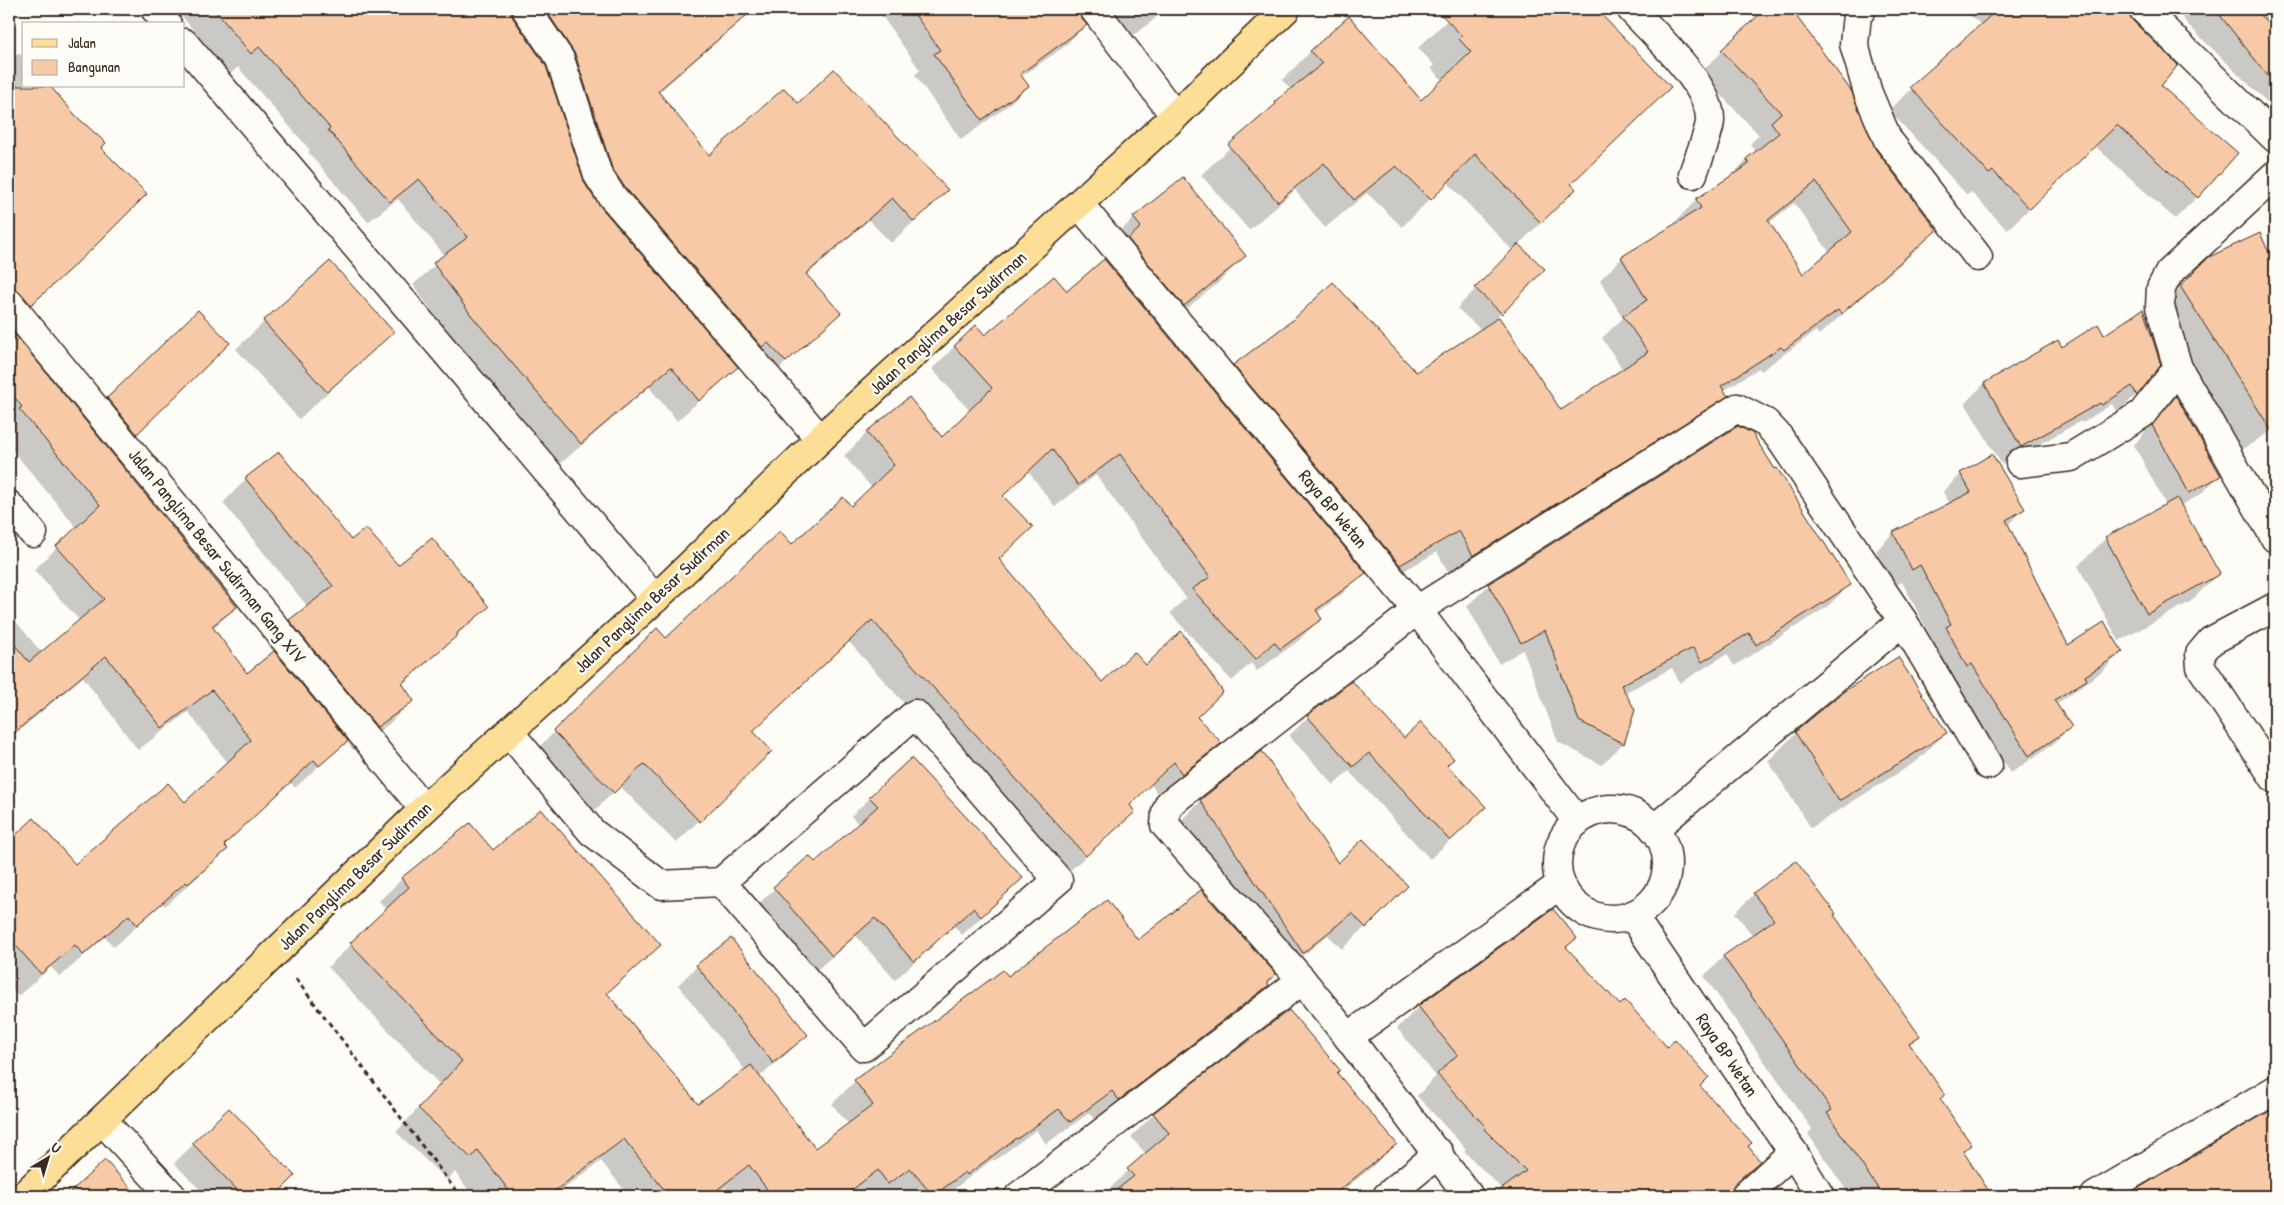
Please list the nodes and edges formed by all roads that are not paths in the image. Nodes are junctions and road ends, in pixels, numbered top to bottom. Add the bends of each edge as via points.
1 (155, 9) edge
2 (1094, 9) edge
3 (1286, 9) edge
4 (1631, 9) edge
5 (1862, 9) edge
6 (2143, 9) edge
7 (529, 10) edge
8 (165, 22) edge
9 (185, 44) edge
10 (1175, 116) junction
11 (2275, 138) edge
12 (1693, 174) dead end
13 (2275, 176) edge
14 (1079, 204) junction
15 (1978, 257) dead end
16 (9, 303) edge
17 (2178, 368) junction
18 (820, 439) junction
19 (2020, 463) dead end
20 (9, 504) edge
21 (33, 533) dead end
22 (2275, 538) edge
23 (655, 599) junction
24 (2275, 607) edge
25 (1417, 610) junction
26 (1904, 621) junction
27 (509, 732) junction
28 (1988, 765) dead end
29 (2275, 779) edge
30 (424, 809) junction
31 (1577, 821) junction
32 (1654, 829) junction
33 (721, 882) junction
34 (1561, 884) junction
35 (1632, 915) junction
36 (1302, 980) junction
37 (1348, 1037) junction
38 (2275, 1090) edge
39 (102, 1120) junction
40 (1793, 1152) junction
41 (1439, 1154) junction
42 (23, 1196) edge
43 (172, 1196) edge
44 (1019, 1196) edge
45 (1387, 1196) edge
46 (1469, 1196) edge
47 (1745, 1196) edge
48 (1820, 1196) edge
49 (2095, 1196) edge

1 - 8 street
2 - 10 street
3 - 10 main road, Jalan Panglima Besar Sudirman
4 - 12 street via 1695,79 1707,101 1710,120
5 - 15 street via 1857,15 1854,44 1868,93 1888,140
6 - 11 street
7 - 18 street via 560,59 598,175 611,195
9 - 23 street
10 - 14 main road, Jalan Panglima Besar Sudirman
13 - 17 street via 2169,273 2160,288 2160,307
14 - 18 main road, Jalan Panglima Besar Sudirman
14 - 25 street, Raya BP Wetan
16 - 30 street, Jalan Panglima Besar Sudirman Gang XIV
17 - 19 street via 2142,414 2071,456
17 - 22 street
18 - 23 main road, Jalan Panglima Besar Sudirman
20 - 21 street
23 - 27 main road, Jalan Panglima Besar Sudirman
24 - 29 street via 2211,641 2200,654 2201,667
25 - 26 street via 1737,408 1766,423 1779,437
25 - 31 street, Raya BP Wetan
25 - 36 street via 1169,804 1166,812 1165,825
26 - 28 street
26 - 32 street
27 - 30 main road, Jalan Panglima Besar Sudirman
27 - 33 street via 592,832 661,885
30 - 39 main road, Jalan Panglima Besar Sudirman
31 - 32 street via 1608,809 1641,817
31 - 34 street via 1565,834 1558,850 1556,867
32 - 35 street via 1664,844 1665,878 1658,894
33 - 33 street via 915,714 1058,880 864,1047
34 - 35 street via 1569,898 1582,910 1598,917 1615,919
34 - 37 street
35 - 40 street, Raya BP Wetan
36 - 37 street
36 - 44 street
37 - 41 street
38 - 49 street
39 - 42 main road, Jalan Panglima Besar Sudirman
39 - 43 street
40 - 47 street
40 - 48 street, Raya BP Wetan
41 - 45 street
41 - 46 street

